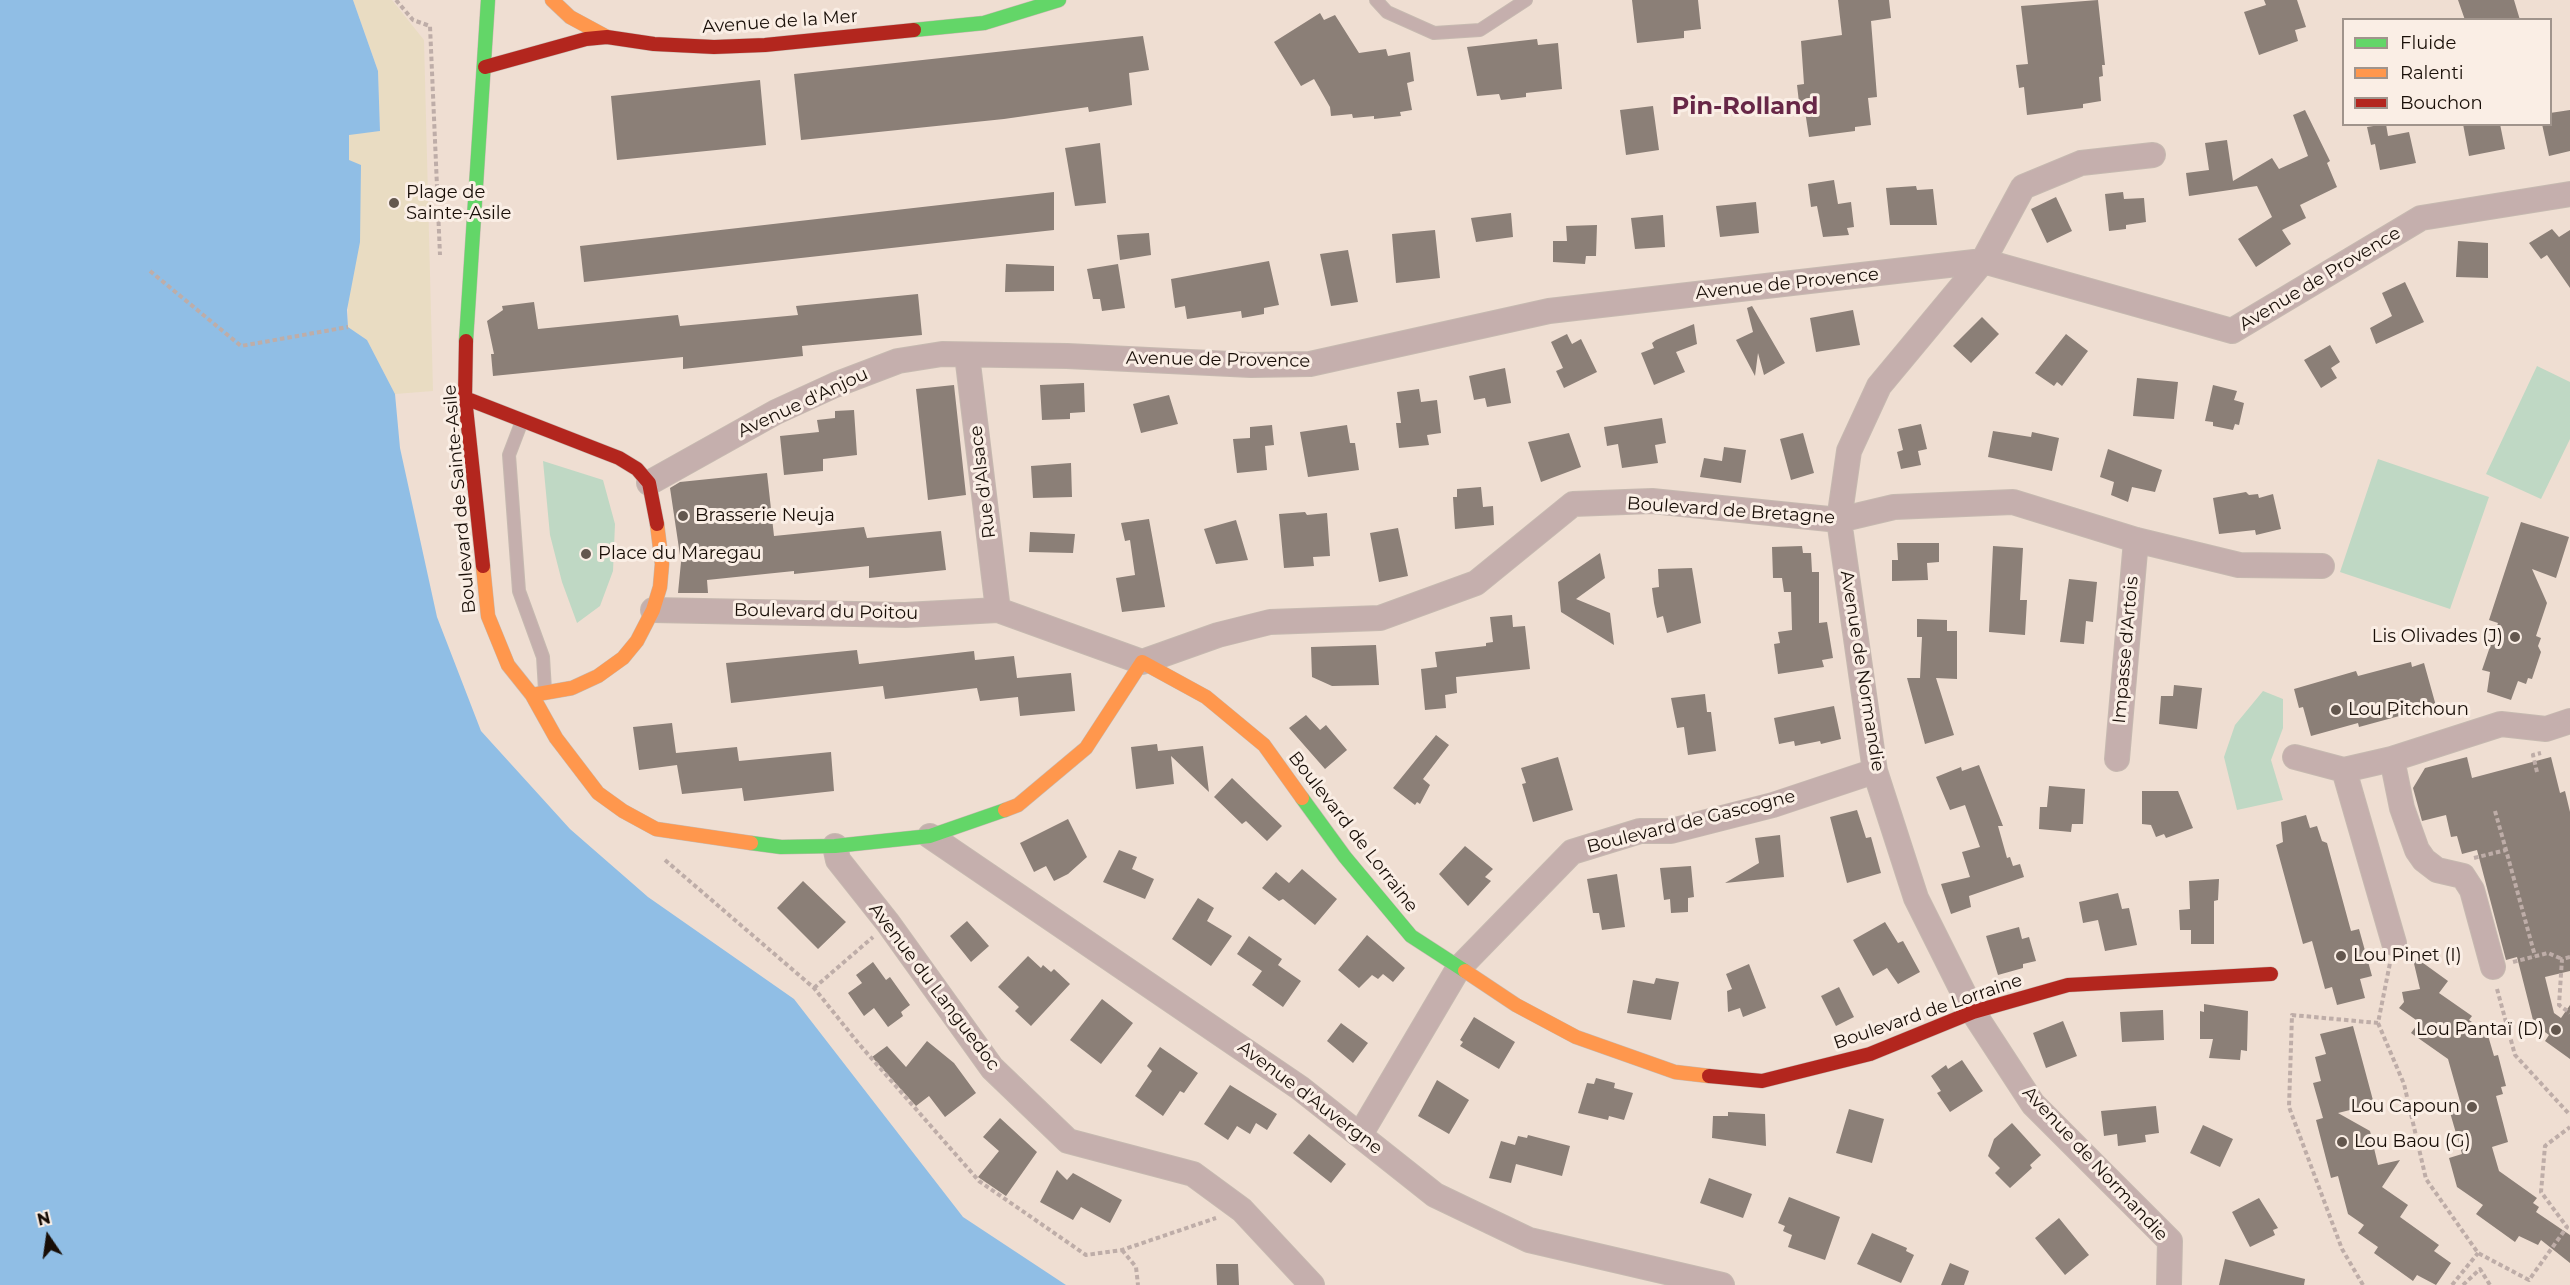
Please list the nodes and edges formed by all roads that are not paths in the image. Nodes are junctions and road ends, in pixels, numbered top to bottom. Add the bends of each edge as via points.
1 (488, 0) edge
2 (552, 0) edge
3 (1059, 0) edge
4 (1376, 0) edge
5 (1526, 0) edge
6 (607, 37) junction
7 (485, 67) junction
8 (2153, 155) dead end
9 (2570, 194) edge
10 (1983, 261) junction
11 (967, 355) junction
12 (465, 398) junction
13 (522, 421) junction
14 (650, 483) junction
15 (1839, 520) junction
16 (2136, 540) junction
17 (2322, 566) dead end
18 (653, 610) junction
19 (998, 610) junction
20 (1142, 662) junction
21 (538, 695) junction
22 (2570, 721) edge
23 (2295, 757) dead end
24 (2117, 759) dead end
25 (2392, 759) junction
26 (2344, 770) junction
27 (1875, 771) junction
28 (930, 836) junction
29 (835, 846) junction
30 (2394, 943) road end
31 (2493, 967) road end
32 (1458, 969) junction
33 (2271, 974) dead end
34 (1973, 1012) junction
35 (1360, 1135) junction
36 (1717, 1284) edge
37 (1311, 1285) edge
38 (2169, 1285) edge

1 - 7 street, Boulevard de Sainte-Asile
2 - 6 street, Avenue de la Mer via 570,17
3 - 6 street, Avenue de la Mer via 984,23 798,42 714,47
4 - 5 lane via 1387,12 1434,33 1480,30
6 - 7 street, Avenue de la Mer via 561,45
7 - 12 street, Boulevard de Sainte-Asile via 466,308
8 - 10 street, Avenue de Normandie via 2081,164 2023,187
9 - 10 street, Avenue de Provence via 2421,218 2232,332
10 - 11 street, Avenue de Provence via 1549,311 1310,364
10 - 15 street, Avenue de Normandie via 1879,386 1849,451
11 - 14 street, Avenue d'Anjou via 942,354 898,361 835,385 776,412
11 - 19 street, Rue d'Alsace
12 - 13 street
12 - 21 street, Boulevard de Sainte-Asile via 488,616 508,665
13 - 14 street via 619,458
13 - 21 lane via 509,455 519,591 543,657
14 - 18 street via 662,564
15 - 16 street, Boulevard de Bretagne via 1894,507 2013,502
15 - 20 street, Boulevard de Bretagne via 1652,501 1573,504 1476,582 1380,618 1270,622 1218,635
15 - 27 street, Avenue de Normandie
16 - 17 street, Boulevard de Bretagne via 2239,565
16 - 24 street, Impasse d'Artois
18 - 19 street, Boulevard du Poitou via 905,615
18 - 21 street via 623,658 572,688
19 - 20 street
20 - 28 street, Boulevard de Sainte-Asile via 1086,748 1018,806
20 - 32 street, Boulevard de Lorraine via 1206,697 1264,745 1345,856 1411,936
21 - 29 street, Boulevard de Sainte-Asile via 556,738 597,793 656,829 782,847
22 - 25 street via 2546,729 2501,724
23 - 26 street
25 - 26 street
25 - 31 street via 2402,808 2417,850 2437,870 2463,876 2472,890
26 - 30 street
27 - 32 street, Boulevard de Gascogne via 1773,805 1671,831 1640,831 1572,852
27 - 34 street, Avenue de Normandie via 1916,898
28 - 29 street, Boulevard de Sainte-Asile
28 - 35 street, Avenue d'Auvergne via 1207,1022
29 - 37 street, Avenue du Languedoc via 838,860 992,1068 1068,1141 1193,1174 1242,1210
32 - 34 street, Boulevard de Lorraine via 1576,1037 1675,1072 1762,1081 1870,1054
32 - 35 street, Boulevard de Gascogne
33 - 34 street, Boulevard de Lorraine via 2068,985
34 - 38 street, Avenue de Normandie via 2033,1104 2170,1241
35 - 36 street, Avenue d'Auvergne via 1435,1195 1529,1240

